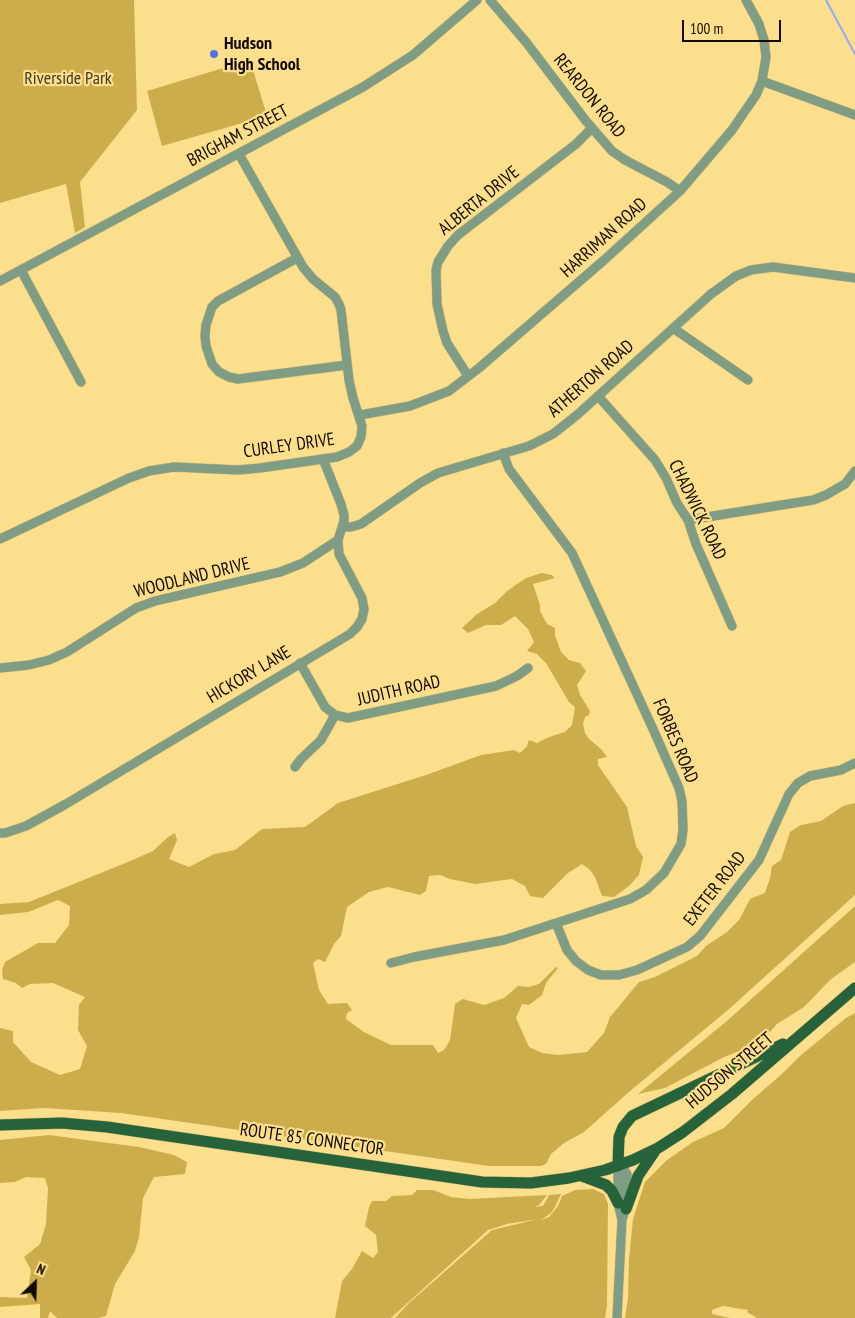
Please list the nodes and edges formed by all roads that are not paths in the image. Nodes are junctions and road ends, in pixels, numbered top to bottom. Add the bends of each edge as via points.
1 (478, 0) edge
2 (490, 0) edge
3 (746, 0) edge
4 (762, 81) junction
5 (855, 115) edge
6 (592, 128) junction
7 (239, 154) junction
8 (680, 191) junction
9 (297, 258) junction
10 (21, 270) junction
11 (855, 278) edge
12 (0, 281) edge
13 (673, 328) junction
14 (347, 365) junction
15 (468, 376) junction
16 (748, 380) dead end
17 (81, 382) dead end
18 (598, 396) junction
19 (360, 415) junction
20 (503, 453) junction
21 (323, 459) junction
22 (854, 477) edge
23 (688, 520) junction
24 (342, 527) junction
25 (0, 539) edge
26 (338, 540) junction
27 (732, 626) dead end
28 (300, 663) junction
29 (0, 668) edge
30 (528, 668) dead end
31 (335, 715) junction
32 (855, 763) edge
33 (295, 767) dead end
34 (0, 833) edge
35 (556, 923) junction
36 (391, 963) dead end
37 (855, 988) edge
38 (813, 1023) junction
39 (1, 1125) edge
40 (658, 1148) junction
41 (618, 1166) junction
42 (582, 1176) junction
43 (622, 1210) junction
44 (617, 1318) edge

1 - 7 street, BRIGHAM STREET via 401,64
2 - 6 street, REARDON ROAD
3 - 4 street, HARRIMAN ROAD via 764,40 766,57
4 - 5 street
4 - 8 street, HARRIMAN ROAD via 732,130
6 - 8 street, REARDON ROAD via 612,151
6 - 15 street, ALBERTA DRIVE via 576,144 458,235 438,262 437,304 446,343
7 - 9 street, CURLEY DRIVE
7 - 10 street, BRIGHAM STREET
8 - 15 street, HARRIMAN ROAD
9 - 14 street, CURLEY DRIVE via 313,280 339,304
9 - 14 street via 212,308 205,336 212,364 219,372 238,379
10 - 12 street, BRIGHAM STREET
10 - 17 street
11 - 13 street, ATHERTON ROAD via 780,267 751,270 719,287
13 - 16 street
13 - 18 street, ATHERTON ROAD
14 - 19 street, CURLEY DRIVE
15 - 19 street, HARRIMAN ROAD via 449,391 423,402
18 - 20 street, ATHERTON ROAD via 553,434 537,443
18 - 23 street, CHADWICK ROAD via 655,460
19 - 21 street, CURLEY DRIVE via 362,432 356,446 343,455
20 - 24 street, ATHERTON ROAD via 438,473 361,524
20 - 35 street, FORBES ROAD via 509,469 572,553 675,776 682,801 681,844 656,881 630,900
21 - 24 street via 343,510
21 - 25 street, CURLEY DRIVE via 249,469 158,468 129,478
22 - 23 street via 813,500
23 - 27 street, CHADWICK ROAD
24 - 26 street
26 - 28 street, HICKORY LANE via 342,560 362,598 362,619 350,634
26 - 29 street, WOODLAND DRIVE via 303,563 280,572 136,608 49,660
28 - 31 street, JUDITH ROAD via 322,702
28 - 34 street, HICKORY LANE via 66,804 26,826
30 - 31 street, JUDITH ROAD via 496,686 356,717
31 - 33 street via 321,740
32 - 35 street, EXETER ROAD via 841,770 810,776 798,783 759,860 700,936 687,947 637,970 619,975 601,974 576,961 567,950
35 - 36 street, FORBES ROAD via 504,940
37 - 38 main road, HUDSON STREET
38 - 40 main road, HUDSON STREET via 706,1115
38 - 41 main road via 772,1050 632,1116 622,1127 619,1137
39 - 42 main road, ROUTE 85 CONNECTOR via 62,1123 99,1126 493,1183 531,1183
40 - 41 main road, HUDSON STREET
40 - 43 main road via 638,1176
41 - 42 main road, ROUTE 85 CONNECTOR
41 - 43 street
42 - 43 main road via 606,1185
43 - 44 street

